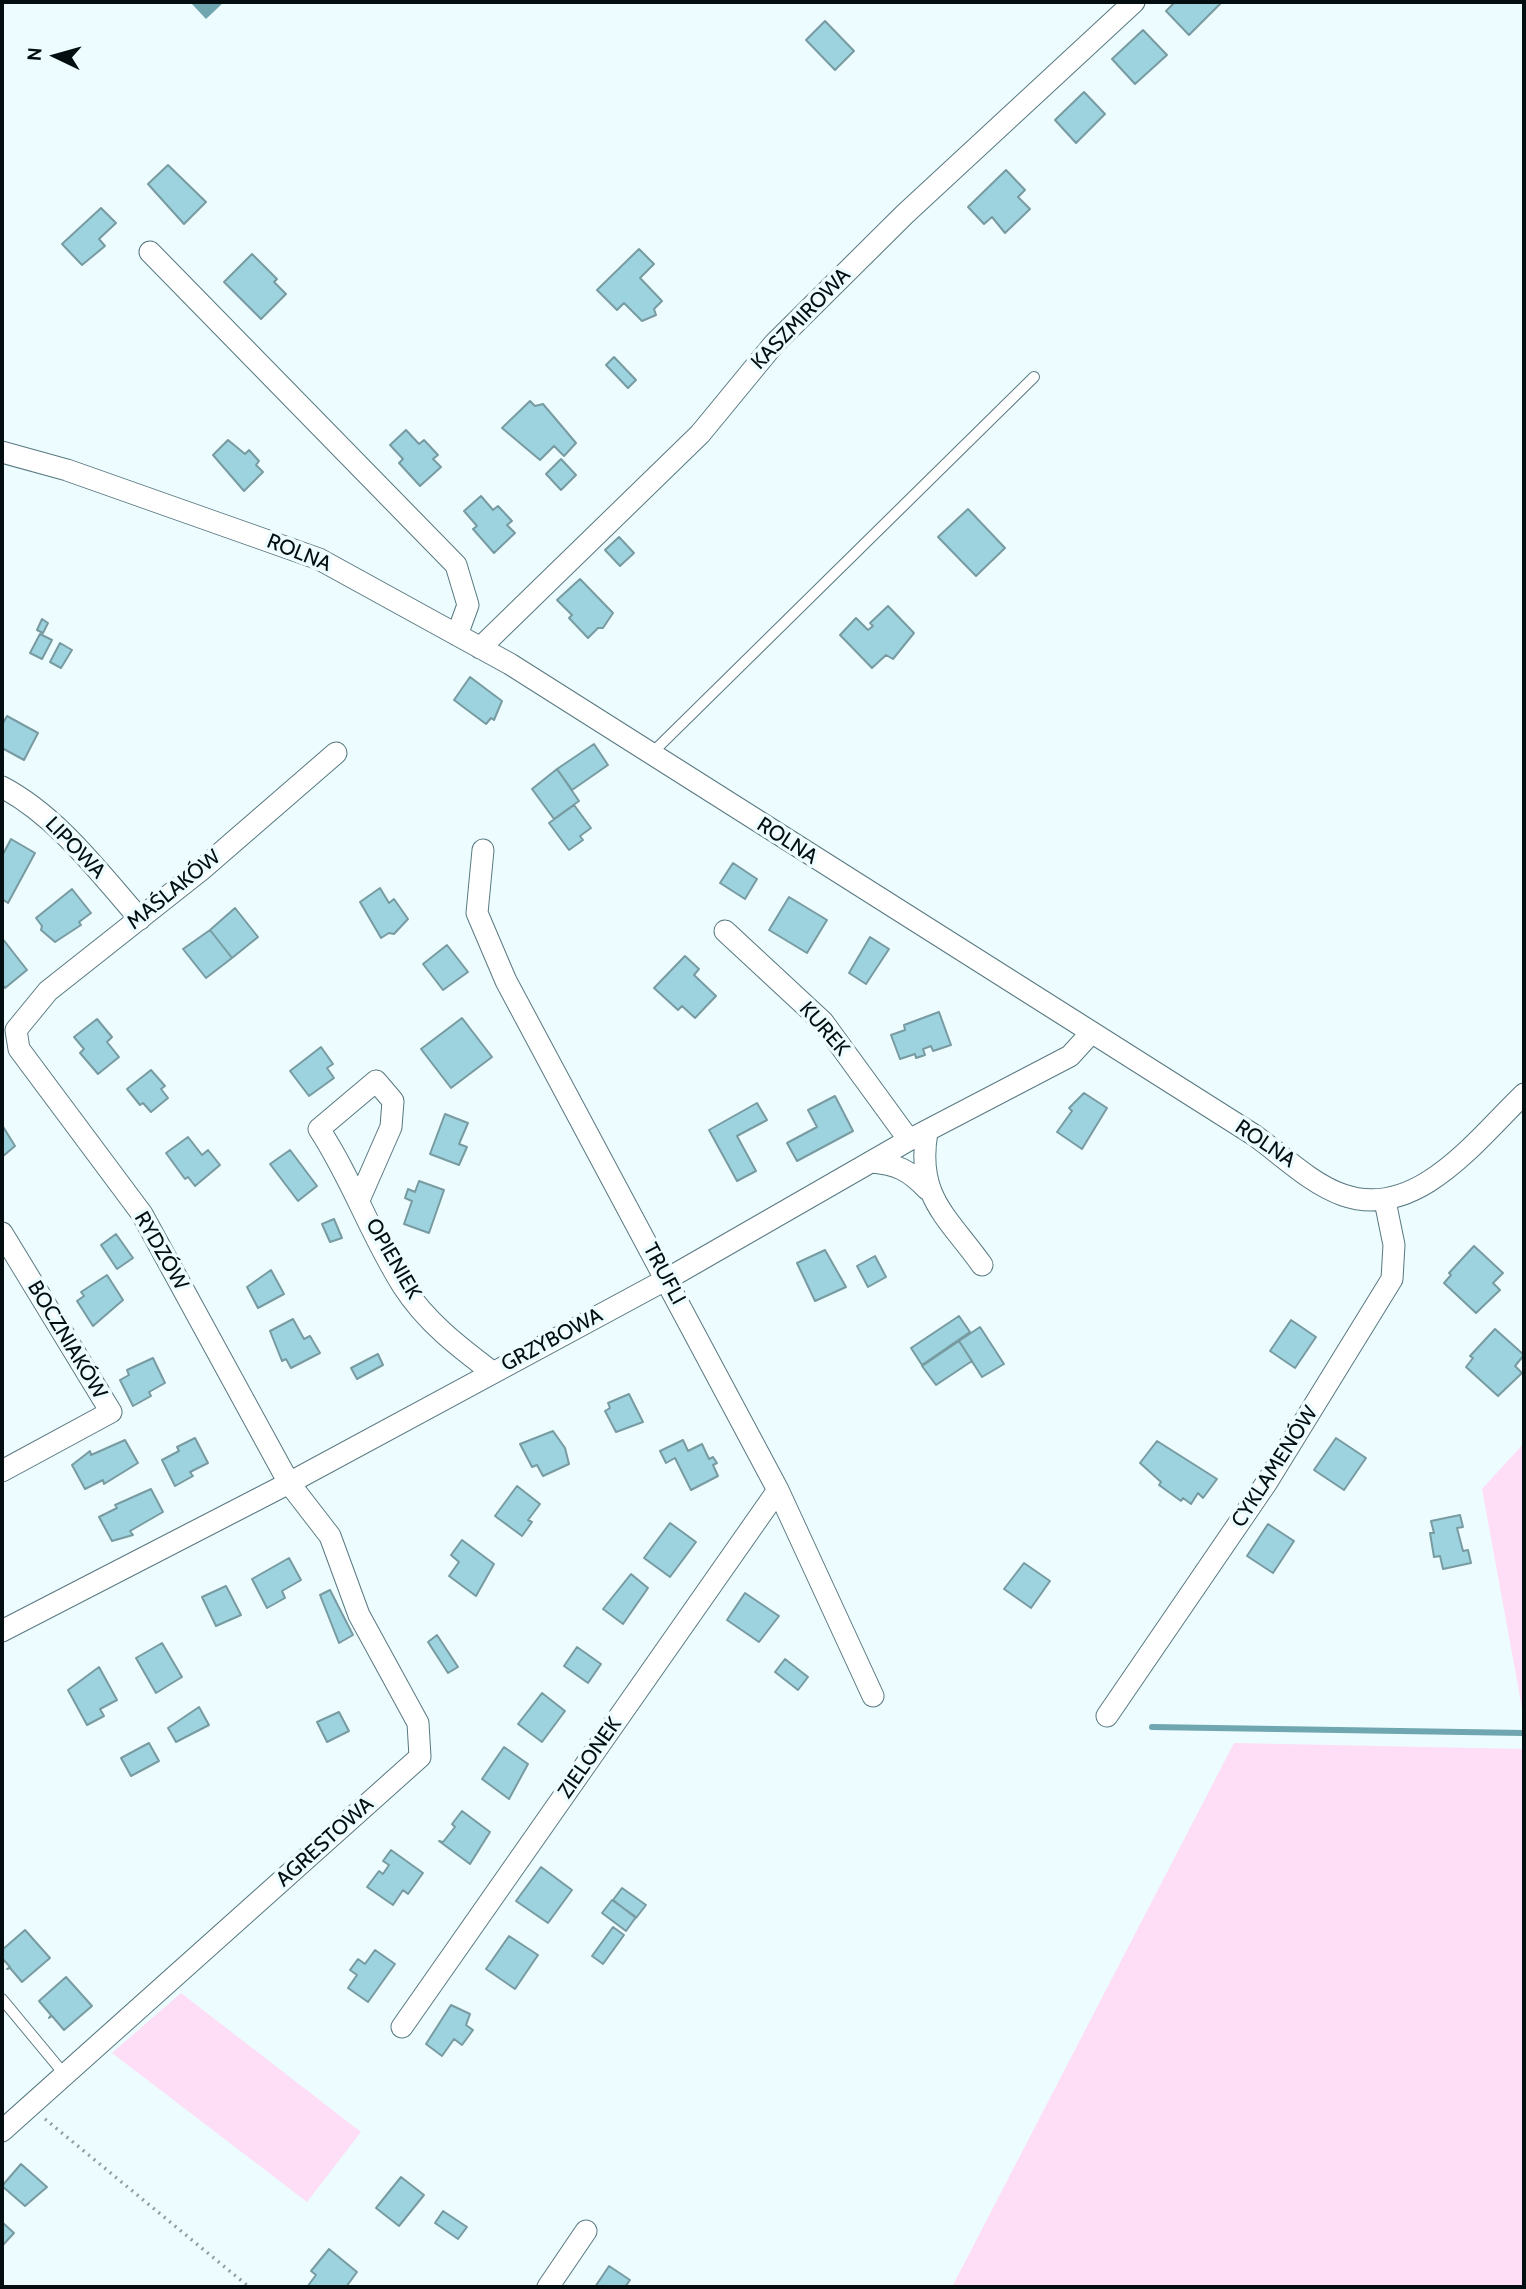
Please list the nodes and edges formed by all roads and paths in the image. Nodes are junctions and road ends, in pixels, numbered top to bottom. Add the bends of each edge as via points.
1 (1135, 2) edge
2 (150, 252) dead end
3 (1034, 377) dead end
4 (2, 452) edge
5 (457, 635) junction
6 (480, 648) junction
7 (336, 753) dead end
8 (651, 754) junction
9 (2, 787) edge
10 (483, 850) dead end
11 (140, 919) junction
12 (725, 931) dead end
13 (1091, 1033) junction
14 (12, 1045) edge
15 (1524, 1094) edge
16 (918, 1136) junction
17 (872, 1162) junction
18 (927, 1189) junction
19 (359, 1200) junction
20 (1385, 1201) junction
21 (2, 1233) edge
22 (982, 1265) dead end
23 (667, 1279) junction
24 (492, 1372) junction
25 (2, 1471) edge
26 (289, 1483) junction
27 (778, 1490) junction
28 (2, 1632) edge
29 (873, 1696) dead end
30 (1107, 1716) dead end
31 (2, 2000) edge
32 (402, 2027) dead end
33 (65, 2075) junction
34 (30, 2107) junction
35 (2, 2131) edge
36 (586, 2231) dead end
37 (248, 2287) edge
38 (548, 2287) edge

1 - 6 street, KASZMIROWA via 896,223 774,344 700,434
2 - 5 street via 456,565 468,605
3 - 8 lane
4 - 5 street, ROLNA via 80,474 319,559
5 - 6 street, ROLNA
6 - 8 street, ROLNA
7 - 11 street, MAŚLAKÓW
8 - 13 street, ROLNA
9 - 11 street, LIPOWA via 28,801
10 - 23 street, TRUFLI via 477,913 506,982
11 - 14 street, MAŚLAKÓW via 48,991
12 - 16 street, KUREK via 823,1022
13 - 16 street, GRZYBOWA via 1070,1056
13 - 20 street, ROLNA via 1254,1135 1326,1187 1362,1200
14 - 26 street, RYDZÓW via 142,1214
15 - 20 street via 1431,1180
16 - 17 street, GRZYBOWA
16 - 18 street
17 - 18 street via 894,1164 913,1174
17 - 23 street, GRZYBOWA
18 - 22 street
19 - 19 street, OPIENIEK via 319,1129 376,1082 393,1101 391,1127
19 - 24 street, OPIENIEK via 403,1287 442,1334
20 - 30 street, CYKLAMENÓW via 1394,1245 1392,1279 1267,1482
21 - 25 street, BOCZNIAKÓW via 111,1412
23 - 24 street, GRZYBOWA
23 - 27 street, TRUFLI
24 - 26 street, GRZYBOWA
26 - 28 street, GRZYBOWA
26 - 33 street, AGRESTOWA via 330,1536 359,1615 418,1723 419,1757
27 - 29 street, TRUFLI
27 - 32 street, ZIELONEK
31 - 33 lane
33 - 34 street, AGRESTOWA
34 - 35 street, AGRESTOWA
34 - 37 path
36 - 38 street

